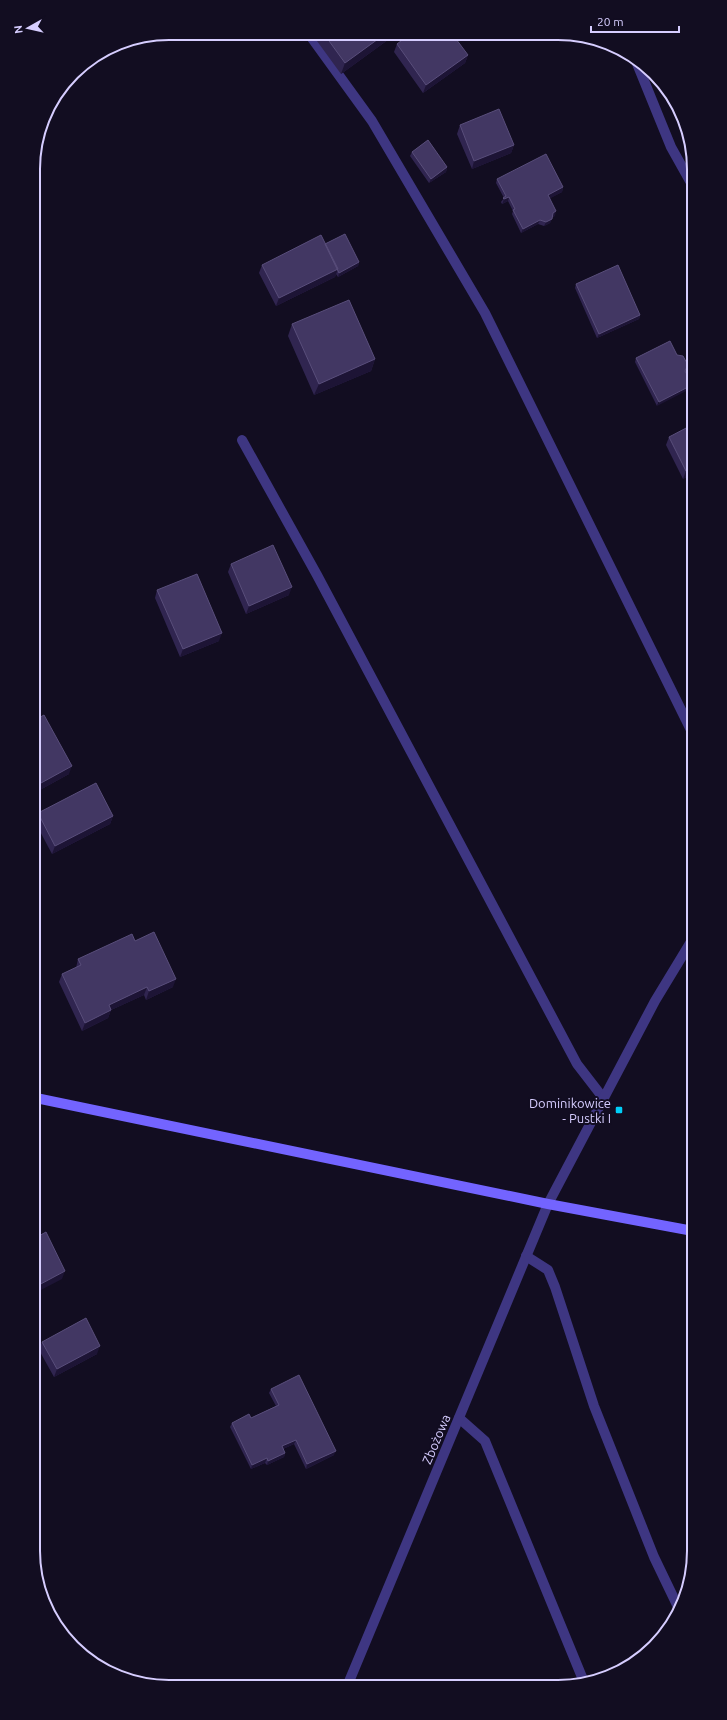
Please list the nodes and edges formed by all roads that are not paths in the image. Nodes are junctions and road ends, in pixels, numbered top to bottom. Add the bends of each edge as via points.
1 (313, 40) edge
2 (639, 69) edge
3 (687, 176) edge
4 (242, 440) dead end
5 (687, 722) edge
6 (687, 948) edge
7 (40, 1099) edge
8 (604, 1099) junction
9 (548, 1204) junction
10 (687, 1230) edge
11 (526, 1256) junction
12 (459, 1418) junction
13 (676, 1603) edge
14 (582, 1678) edge
15 (350, 1680) edge

1 - 5 street via 372,122 485,313
2 - 3 street via 671,147
4 - 8 street via 317,575 577,1064
6 - 8 street, Zbożowa via 655,1001
7 - 9 street
8 - 9 street, Zbożowa
9 - 10 street
9 - 11 street, Zbożowa
11 - 12 street, Zbożowa
11 - 13 street via 548,1270 594,1406 654,1557
12 - 14 street via 485,1441
12 - 15 street, Zbożowa

